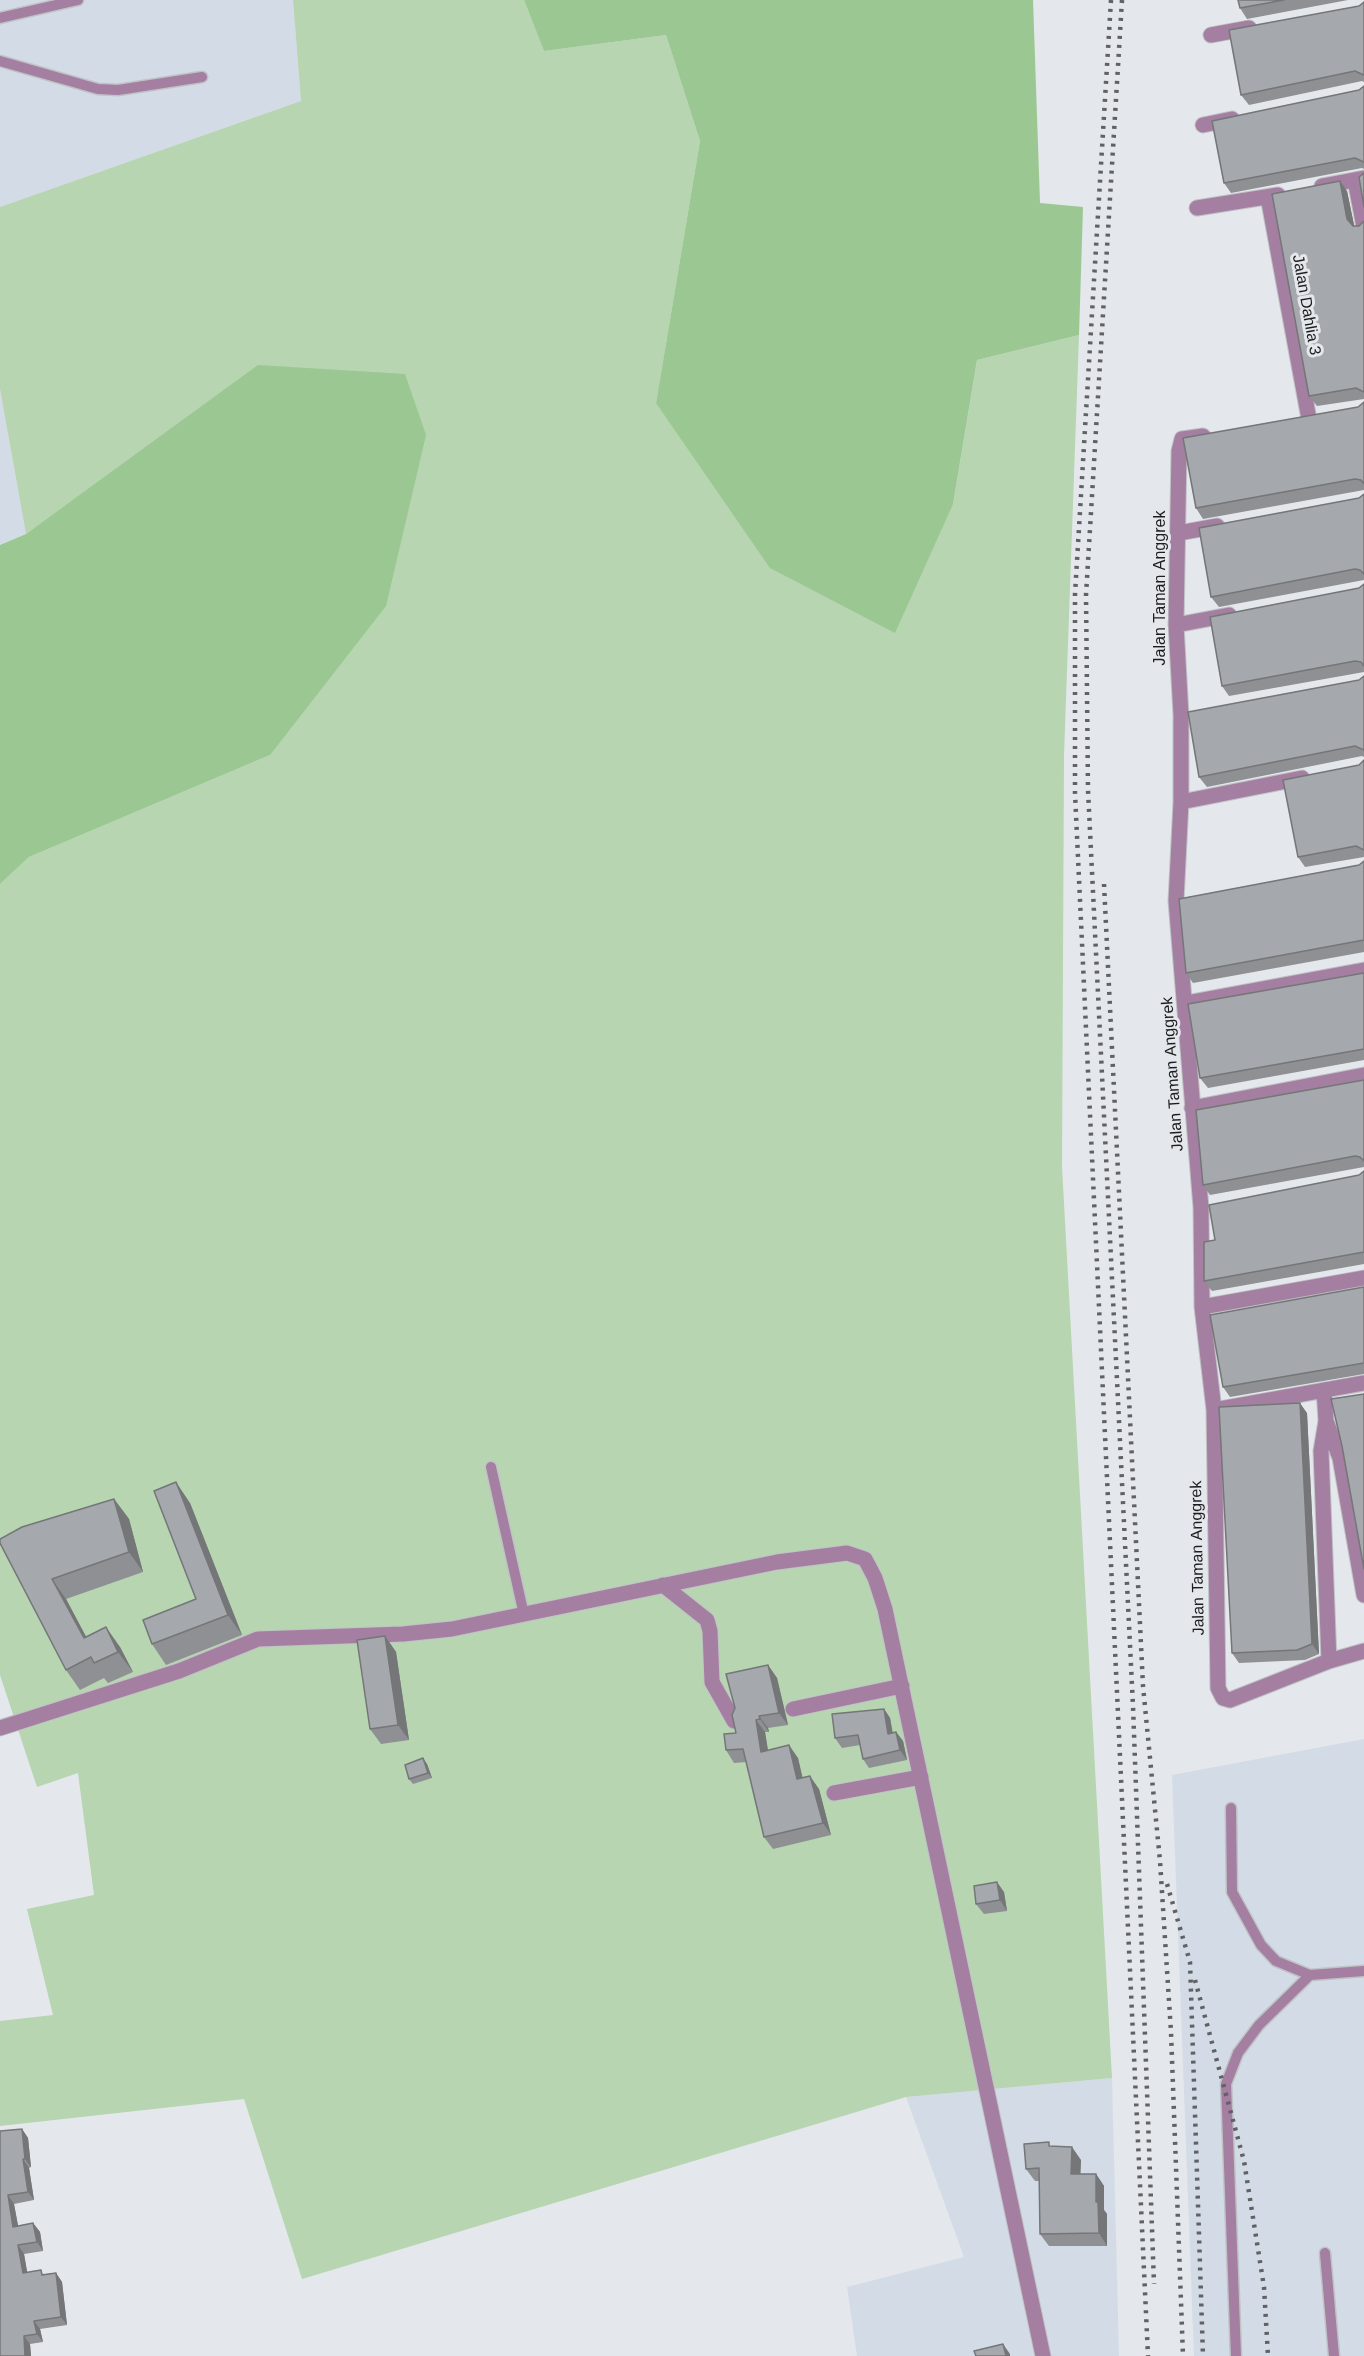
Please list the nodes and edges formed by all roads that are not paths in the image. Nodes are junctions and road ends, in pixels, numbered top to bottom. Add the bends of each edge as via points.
1 (78, 0) edge
2 (0, 18) edge
3 (1270, 24) edge
4 (1211, 35) dead end
5 (0, 61) edge
6 (202, 77) dead end
7 (1249, 115) edge
8 (1203, 124) dead end
9 (1359, 179) edge
10 (1312, 188) edge
11 (1290, 193) edge
12 (1268, 197) junction
13 (1197, 208) dead end
14 (1364, 227) edge
15 (1309, 419) edge
16 (1216, 434) edge
17 (1237, 523) edge
18 (1179, 533) junction
19 (1247, 612) edge
20 (1176, 625) junction
21 (1318, 775) edge
22 (1181, 802) junction
23 (1364, 970) edge
24 (1186, 1003) junction
25 (1364, 1074) edge
26 (1192, 1108) junction
27 (1364, 1278) edge
28 (1202, 1307) junction
29 (1364, 1383) edge
30 (1324, 1390) junction
31 (1214, 1410) junction
32 (1326, 1421) junction
33 (491, 1467) dead end
34 (663, 1585) junction
35 (1364, 1595) edge
36 (524, 1615) junction
37 (1364, 1651) edge
38 (1329, 1661) junction
39 (902, 1686) junction
40 (793, 1709) dead end
41 (734, 1721) edge
42 (0, 1728) edge
43 (921, 1777) junction
44 (834, 1793) dead end
45 (1231, 1808) dead end
46 (1364, 1971) edge
47 (1310, 1975) junction
48 (1325, 2253) dead end
49 (1043, 2356) edge
50 (1236, 2356) edge
51 (1334, 2356) edge

1 - 2 lane
3 - 4 street
5 - 6 lane via 98,89 118,90
7 - 8 street
9 - 10 street
9 - 14 street
11 - 12 street
12 - 13 street
12 - 15 street, Jalan Dahlia 3
16 - 18 street, Jalan Taman Anggrek via 1182,439
17 - 18 street
18 - 20 street, Jalan Taman Anggrek
19 - 20 street
20 - 22 street, Jalan Taman Anggrek via 1187,714
21 - 22 street
22 - 24 street, Jalan Taman Anggrek
23 - 24 street
24 - 26 street, Jalan Taman Anggrek
25 - 26 street
26 - 28 street, Jalan Taman Anggrek via 1207,1207
27 - 28 street
28 - 31 street, Jalan Taman Anggrek
29 - 30 street
30 - 31 street
30 - 32 street
31 - 38 street, Jalan Taman Anggrek via 1218,1688 1223,1698 1230,1700
32 - 35 street via 1340,1458
32 - 38 street via 1321,1451
33 - 36 lane
34 - 36 street
34 - 39 street via 832,1554 853,1554 865,1559 885,1609
34 - 41 street via 707,1620 712,1682
36 - 42 street via 403,1634 258,1639 179,1671
37 - 38 street
39 - 40 street
39 - 43 street
43 - 44 street
43 - 49 street
45 - 47 lane via 1232,1892 1261,1945 1276,1961
46 - 47 lane
47 - 50 lane via 1259,2025 1238,2053 1226,2084
48 - 51 lane

